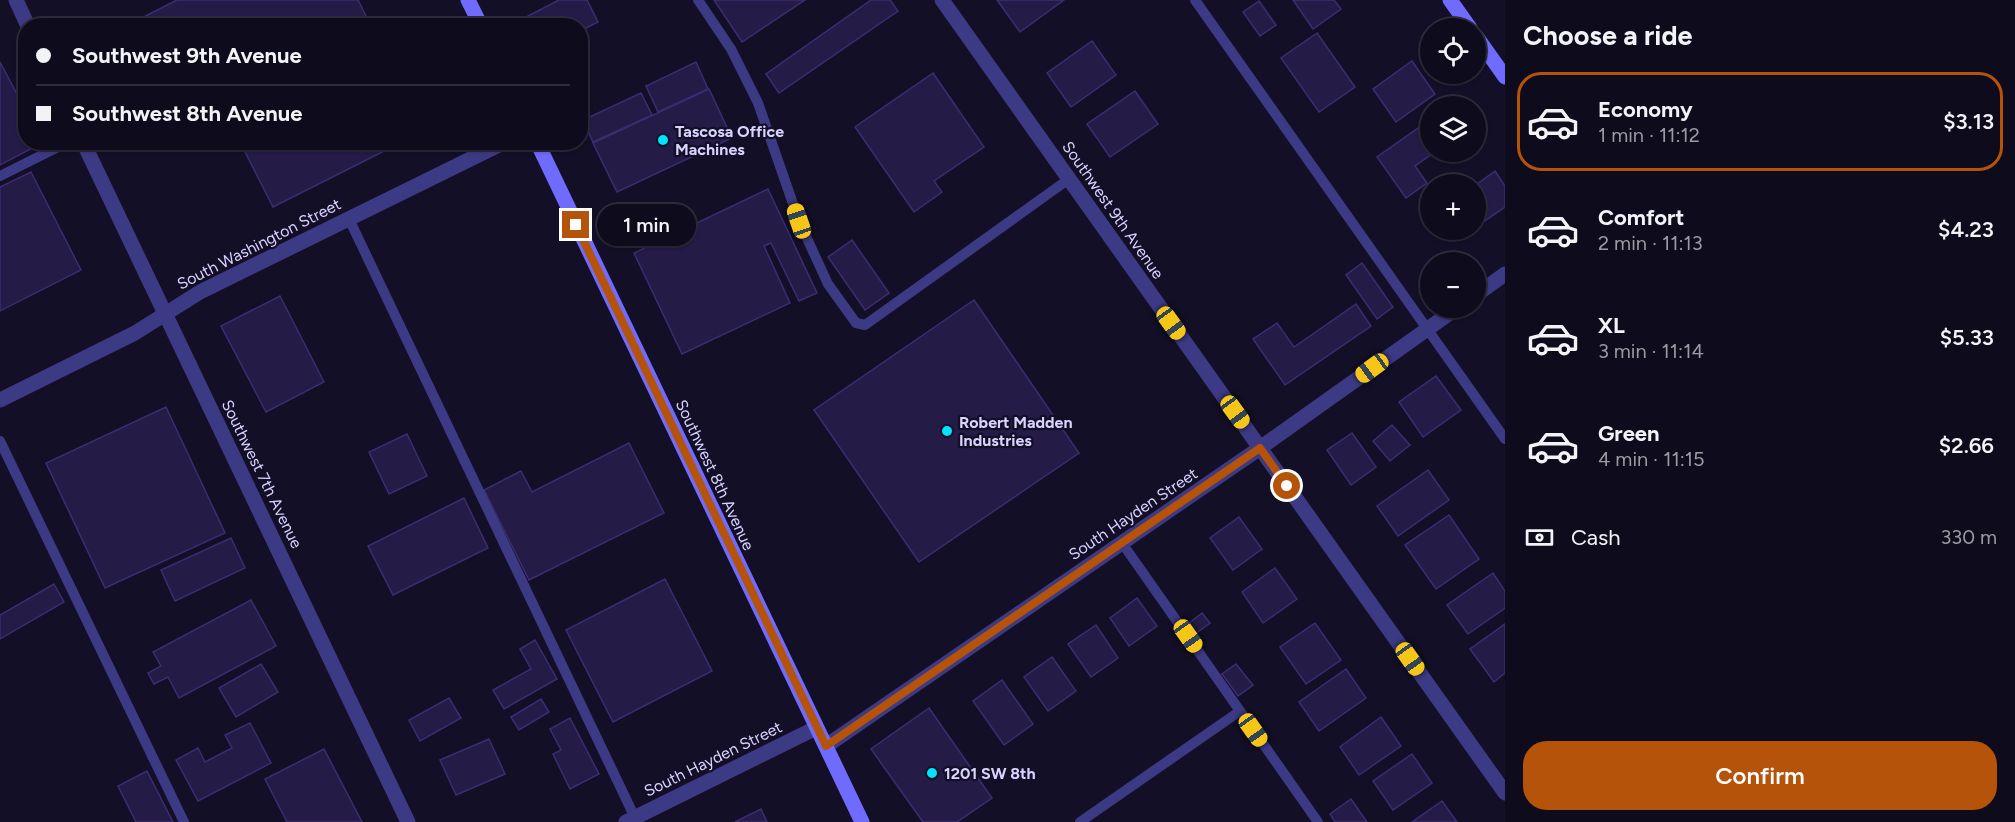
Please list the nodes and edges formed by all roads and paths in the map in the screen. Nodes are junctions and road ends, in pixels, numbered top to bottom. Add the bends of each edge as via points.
1 (16, 0) edge
2 (468, 0) edge
3 (698, 0) edge
4 (942, 0) edge
5 (1196, 0) edge
6 (1450, 0) edge
7 (24, 18) edge
8 (477, 18) edge
9 (1463, 18) edge
10 (1486, 50) edge
11 (1505, 77) edge
12 (52, 150) edge
13 (87, 150) edge
14 (489, 150) edge
15 (541, 150) edge
16 (0, 176) edge
17 (1069, 179) junction
18 (349, 219) junction
19 (1505, 274) edge
20 (1486, 288) edge
21 (165, 314) junction
22 (1442, 318) edge
23 (1427, 328) junction
24 (0, 400) edge
25 (1505, 439) edge
26 (0, 441) edge
27 (1260, 448) junction
28 (1122, 543) junction
29 (1240, 711) junction
30 (816, 729) junction
31 (826, 746) junction
32 (1505, 793) edge
33 (633, 821) edge
34 (184, 822) edge
35 (408, 822) edge
36 (862, 822) edge
37 (1080, 822) edge
38 (1318, 822) edge

1 - 7 street
2 - 8 main road
3 - 17 lane via 732,49 758,103 799,221 828,285 856,323 865,325
4 - 17 street, Southwest 9th Avenue
5 - 23 lane
6 - 9 main road
10 - 11 main road
12 - 16 lane
13 - 21 street, Southwest 7th Avenue
14 - 18 street, South Washington Street
15 - 30 main road, Southwest 8th Avenue
17 - 27 street, Southwest 9th Avenue
18 - 21 street, South Washington Street via 200,292
18 - 33 lane
19 - 20 street
21 - 24 street, South Washington Street
21 - 35 street, Southwest 7th Avenue
22 - 23 street, South Hayden Street
23 - 25 lane
23 - 27 street, South Hayden Street
26 - 34 lane
27 - 28 street, South Hayden Street
27 - 32 street, Southwest 9th Avenue
28 - 29 lane
28 - 31 street, South Hayden Street
29 - 37 lane
29 - 38 lane
30 - 31 main road, Southwest 8th Avenue
30 - 33 street, South Hayden Street
31 - 36 main road, Southwest 8th Avenue

